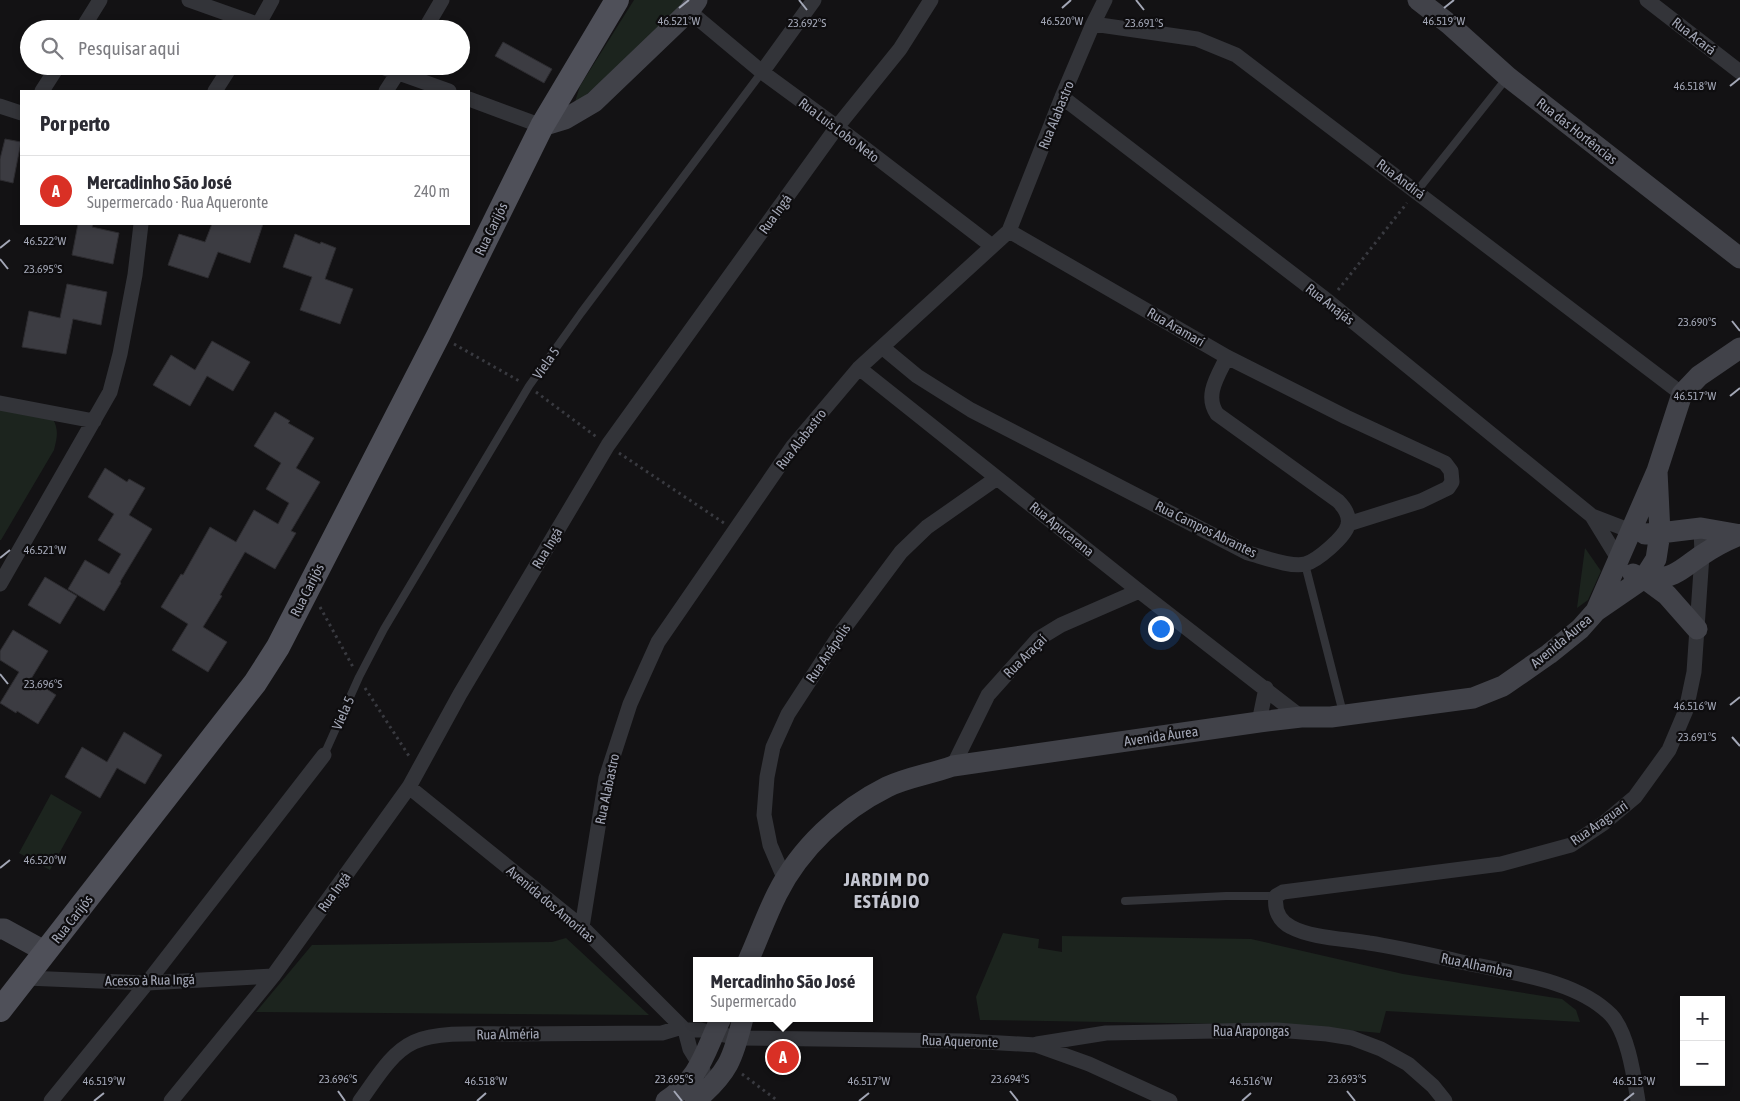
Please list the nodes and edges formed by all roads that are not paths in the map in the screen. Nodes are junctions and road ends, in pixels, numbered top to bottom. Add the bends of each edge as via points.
1 (100, 0) edge
2 (189, 0) edge
3 (272, 0) edge
4 (442, 0) edge
5 (617, 0) edge
6 (814, 0) edge
7 (931, 0) edge
8 (1105, 0) edge
9 (1418, 0) edge
10 (1647, 0) edge
11 (693, 6) edge
12 (88, 20) edge
13 (243, 20) edge
14 (265, 20) edge
15 (430, 20) edge
16 (1093, 24) junction
17 (762, 72) junction
18 (1740, 72) edge
19 (52, 75) edge
20 (225, 75) edge
21 (397, 75) edge
22 (411, 75) edge
23 (1508, 77) junction
24 (43, 90) edge
25 (216, 90) edge
26 (387, 90) edge
27 (446, 90) edge
28 (1062, 97) junction
29 (470, 99) edge
30 (0, 106) edge
31 (20, 113) edge
32 (542, 126) junction
33 (837, 128) junction
34 (1416, 191) junction
35 (141, 225) edge
36 (1009, 231) junction
37 (992, 246) junction
38 (1740, 258) edge
39 (882, 347) junction
40 (1740, 348) edge
41 (1227, 357) junction
42 (859, 368) junction
43 (1682, 394) junction
44 (0, 402) edge
45 (94, 420) junction
46 (1657, 471) junction
47 (997, 478) junction
48 (1592, 516) junction
49 (1348, 524) junction
50 (1701, 528) junction
51 (1631, 530) junction
52 (1660, 534) junction
53 (1740, 535) edge
54 (1702, 555) junction
55 (1619, 560) junction
56 (1305, 564) junction
57 (1644, 578) junction
58 (0, 584) edge
59 (1139, 591) junction
60 (1596, 611) junction
61 (1697, 629) junction
62 (1266, 688) junction
63 (1343, 715) junction
64 (1301, 717) junction
65 (1259, 722) junction
66 (324, 755) joint
67 (953, 766) junction
68 (409, 787) junction
69 (785, 880) junction
70 (1279, 894) junction
71 (1125, 901) dead end
72 (766, 922) junction
73 (582, 927) junction
74 (0, 929) edge
75 (46, 952) junction
76 (750, 957) edge
77 (758, 957) edge
78 (273, 976) junction
79 (26, 978) junction
80 (147, 983) junction
81 (0, 1010) edge
82 (717, 1026) edge
83 (741, 1028) edge
84 (684, 1029) junction
85 (1036, 1045) junction
86 (701, 1066) junction
87 (713, 1094) edge
88 (51, 1101) edge
89 (171, 1101) edge
90 (360, 1101) edge
91 (666, 1101) edge
92 (696, 1101) edge
93 (1170, 1101) edge
94 (1445, 1101) edge
95 (1638, 1101) edge

1 - 12 street
2 - 13 street
3 - 14 street
4 - 15 street
5 - 32 main road, Rua Carijós
6 - 17 street, Viela 5
7 - 33 street, Rua Ingá via 900,49
8 - 16 street, Rua Alabastro
9 - 23 street, Rua das Hortências
10 - 18 street, Rua Acará
11 - 17 street, Rua Luis Lobo Neto
11 - 32 street via 594,102 565,119
16 - 28 street, Rua Alabastro
16 - 34 street, Rua Andirá via 1197,39 1236,55
17 - 33 street, Rua Luis Lobo Neto
17 - 66 lane, Viela 5 via 529,386 384,629
19 - 24 street
20 - 25 street
21 - 26 street
22 - 27 street
23 - 34 lane
23 - 38 street, Rua das Hortências
28 - 36 street, Rua Alabastro
28 - 48 street, Rua Anajás via 1328,302
29 - 32 street
30 - 31 street
32 - 75 main road, Rua Carijós via 278,647 255,682
33 - 37 street, Rua Luis Lobo Neto
33 - 68 street, Rua Ingá via 608,445 460,694
34 - 43 street, Rua Andirá
35 - 45 street via 135,275 116,372 110,392
36 - 37 street, Rua Alabastro
36 - 41 street, Rua Aramarí
37 - 39 street, Rua Alabastro
39 - 42 street, Rua Alabastro
39 - 56 street, Rua Campos Abrantes via 917,376 971,410 1248,553 1295,565
40 - 43 street via 1699,376
41 - 49 street via 1211,398 1217,414 1338,501 1347,515
41 - 49 street, Rua Aramarí via 1445,463 1451,471 1452,482 1448,488 1420,501
42 - 47 street, Rua Apucarana
42 - 73 street, Rua Alabastro via 793,446 658,642 630,704 606,778
43 - 46 street
44 - 45 street
45 - 58 street
46 - 51 street, Avenida Áurea
46 - 52 street, Avenida Áurea
47 - 59 street, Rua Apucarana
47 - 69 street, Rua Anápolis via 927,527 901,552 842,631 788,714 773,747 766,777 764,815 770,845
48 - 51 street, Rua Anajás
48 - 55 street, Rua Anajás
49 - 56 street via 1330,548
50 - 52 street
50 - 53 street
50 - 54 street, Rua Araguari
51 - 52 street
51 - 55 street, Avenida Áurea
52 - 57 street, Avenida Áurea via 1656,559
53 - 54 street
54 - 57 street via 1676,574
54 - 61 street, Rua Araguari
55 - 57 street via 1631,573
55 - 60 street, Avenida Áurea
56 - 63 lane
57 - 60 street, Avenida Áurea
57 - 61 street via 1668,595
59 - 62 street, Rua Apucarana
59 - 67 street, Rua Araçaí via 1061,624 1038,639 988,695
60 - 63 street, Avenida Áurea via 1574,634 1503,686 1473,698
61 - 70 street, Rua Araguari via 1694,672 1686,710 1668,750 1634,798 1571,844 1501,864
62 - 64 street, Rua Apucarana
62 - 65 street
63 - 64 street, Avenida Áurea
64 - 65 street, Avenida Áurea
65 - 67 street, Avenida Áurea
66 - 80 street
67 - 69 street, Avenida Áurea via 915,777 860,801 825,829
68 - 73 street, Avenida dos Amoritas
68 - 78 street, Rua Ingá
69 - 72 street, Avenida Áurea
70 - 71 lane
70 - 95 street, Rua Alhambra via 1275,904 1282,921 1303,932 1390,946 1531,976 1568,988 1598,1004 1618,1025 1630,1059
72 - 76 street, Avenida Áurea
72 - 77 street, Avenida Áurea
73 - 84 street, Avenida dos Amoritas
74 - 75 street
75 - 79 main road, Rua Carijós
78 - 80 street, Acesso à Rua Ingá
78 - 89 street, Rua Ingá
79 - 80 street, Acesso à Rua Ingá
79 - 81 main road, Rua Carijós
80 - 88 street
82 - 83 street
82 - 84 street via 701,1030
82 - 86 street
83 - 85 street, Rua Aqueronte
83 - 87 street via 729,1064
84 - 86 street, Avenida dos Amoritas via 690,1049
84 - 90 street, Rua Alméria via 662,1033 433,1037 403,1049
85 - 93 street, Rua Aqueronte via 1090,1064
85 - 94 street, Rua Arapongas via 1106,1033 1277,1030 1327,1034 1352,1038 1408,1064
86 - 87 street, Avenida dos Amoritas
86 - 91 street via 681,1091
87 - 92 street

